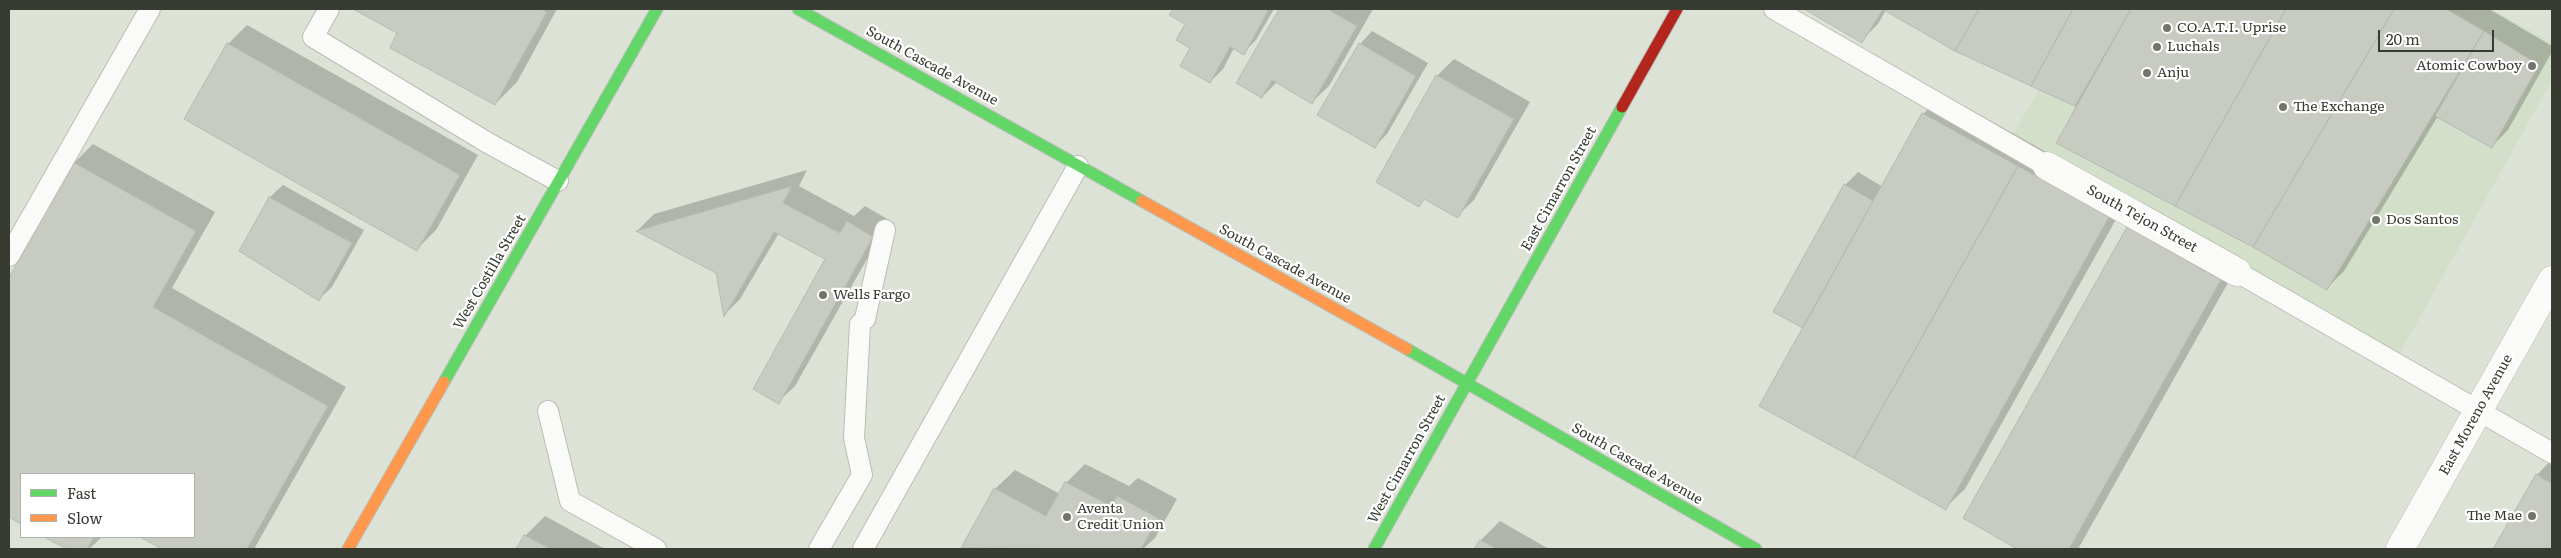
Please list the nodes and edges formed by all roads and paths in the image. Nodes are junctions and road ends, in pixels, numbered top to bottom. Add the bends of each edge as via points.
1 (150, 9) edge
2 (329, 9) edge
3 (657, 9) edge
4 (798, 9) edge
5 (1677, 9) edge
6 (1774, 9) edge
7 (1078, 166) junction
8 (2047, 166) joint
9 (558, 181) junction
10 (885, 230) dead end
11 (9, 256) edge
12 (2237, 272) joint
13 (2552, 280) edge
14 (1467, 384) junction
15 (548, 411) dead end
16 (2478, 412) junction
17 (2552, 453) edge
18 (348, 549) edge
19 (656, 549) edge
20 (819, 549) edge
21 (863, 549) edge
22 (1374, 549) edge
23 (1756, 549) edge
24 (2400, 549) edge

1 - 11 lane
2 - 9 lane via 313,37 488,143
3 - 9 main road, West Costilla Street
4 - 7 main road, South Cascade Avenue
5 - 14 main road, East Cimarron Street
6 - 8 lane
7 - 14 main road, South Cascade Avenue
7 - 21 lane
8 - 12 street, South Tejon Street
9 - 18 main road, West Costilla Street
10 - 20 lane via 862,322 854,438 862,475
12 - 16 lane
13 - 16 street, East Moreno Avenue
14 - 22 main road, West Cimarron Street
14 - 23 main road, South Cascade Avenue
15 - 19 lane via 570,501
16 - 17 lane
16 - 24 street, East Moreno Avenue

